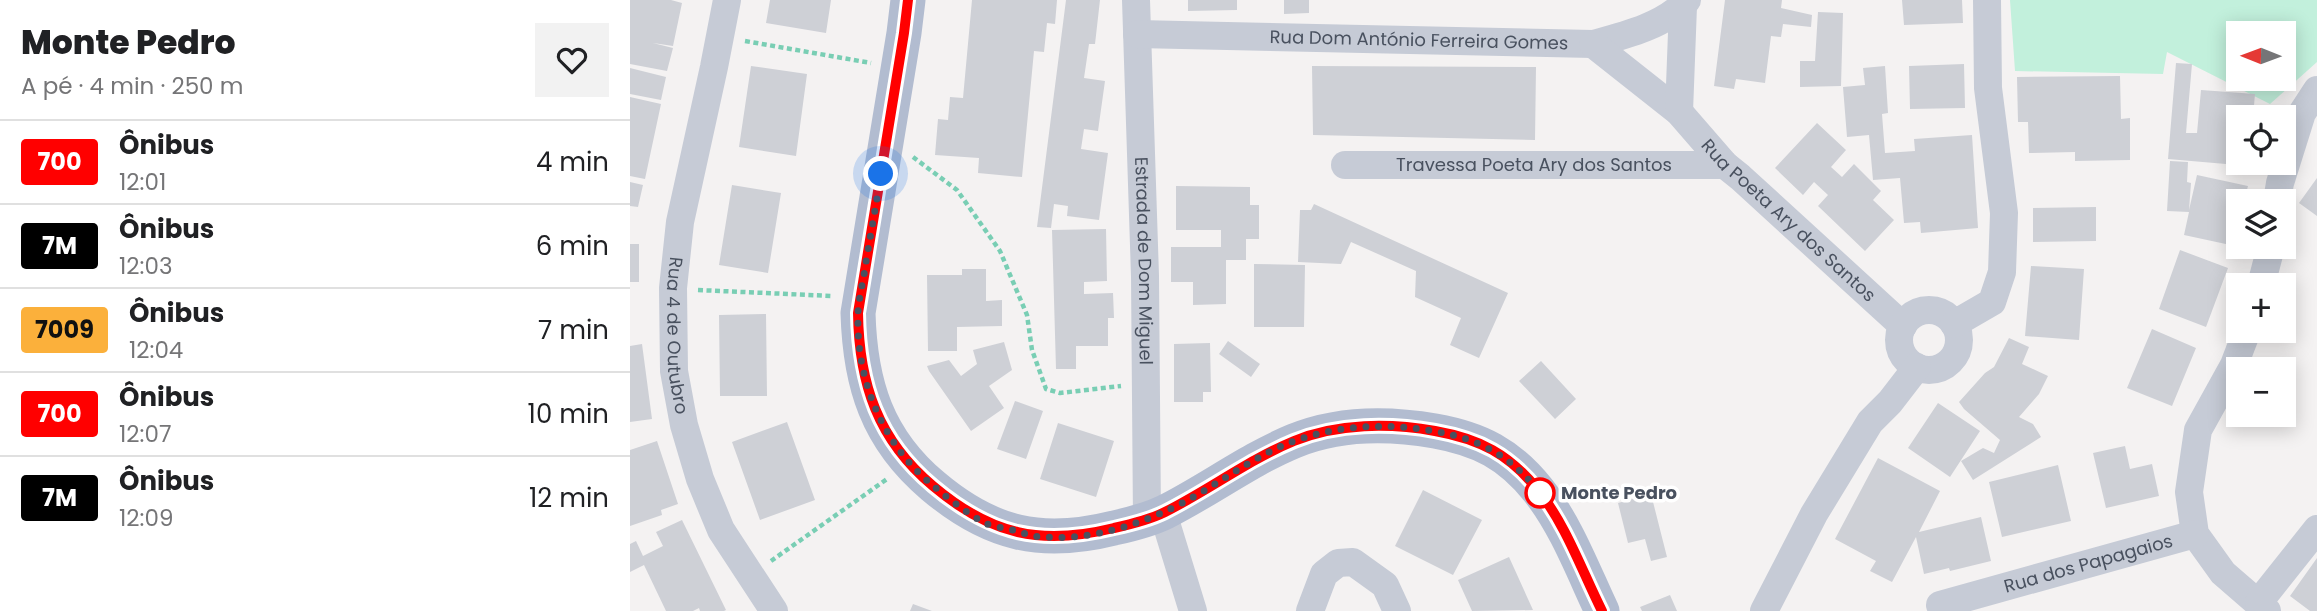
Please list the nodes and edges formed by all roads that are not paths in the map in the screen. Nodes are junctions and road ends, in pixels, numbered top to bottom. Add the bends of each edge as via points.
1 (727, 0) edge
2 (908, 0) edge
3 (1136, 0) edge
4 (1987, 0) edge
5 (1685, 3) edge
6 (1137, 34) junction
7 (1593, 44) junction
8 (2317, 90) edge
9 (1679, 112) junction
10 (1345, 165) dead end
11 (1724, 165) junction
12 (2279, 189) edge
13 (1954, 324) junction
14 (1903, 326) junction
15 (2242, 343) edge
16 (1917, 368) junction
17 (1155, 516) junction
18 (2317, 528) edge
19 (2195, 534) junction
20 (1940, 605) dead end
21 (2263, 606) edge
22 (774, 611) edge
23 (1193, 611) edge
24 (1311, 611) edge
25 (1398, 611) edge
26 (1602, 611) edge
27 (1764, 611) edge

1 - 22 street, Rua 4 de Outubro via 680,222 673,288 674,370 700,478 722,530
2 - 17 main road via 858,313 859,344 880,422 924,479 988,524 1043,537 1085,536
3 - 6 street, Estrada de Dom Miguel
4 - 13 street via 1988,88 2004,213 2002,272 1992,302
5 - 7 street, Rua Dom António Ferreira Gomes via 1634,33
5 - 9 street
6 - 7 street, Rua Dom António Ferreira Gomes
6 - 17 street, Estrada de Dom Miguel via 1146,382
7 - 9 street, Rua Poeta Ary dos Santos
8 - 12 street via 2302,113
9 - 11 street, Rua Poeta Ary dos Santos
10 - 11 street, Travessa Poeta Ary dos Santos
11 - 14 street, Rua Poeta Ary dos Santos
13 - 14 street via 1928,310 1909,318
13 - 16 street via 1959,342 1951,360 1935,369
14 - 16 street via 1900,345 1908,362
15 - 19 street via 2198,430 2189,492
16 - 27 street via 1870,422 1814,514
17 - 23 street, Estrada de Dom Miguel
17 - 26 main road via 1297,440 1370,426 1451,434 1496,451 1537,489 1554,512
18 - 21 street
19 - 20 street, Rua dos Papagaios
19 - 21 street via 2223,573
24 - 25 street via 1324,574 1338,563 1353,562 1385,585

